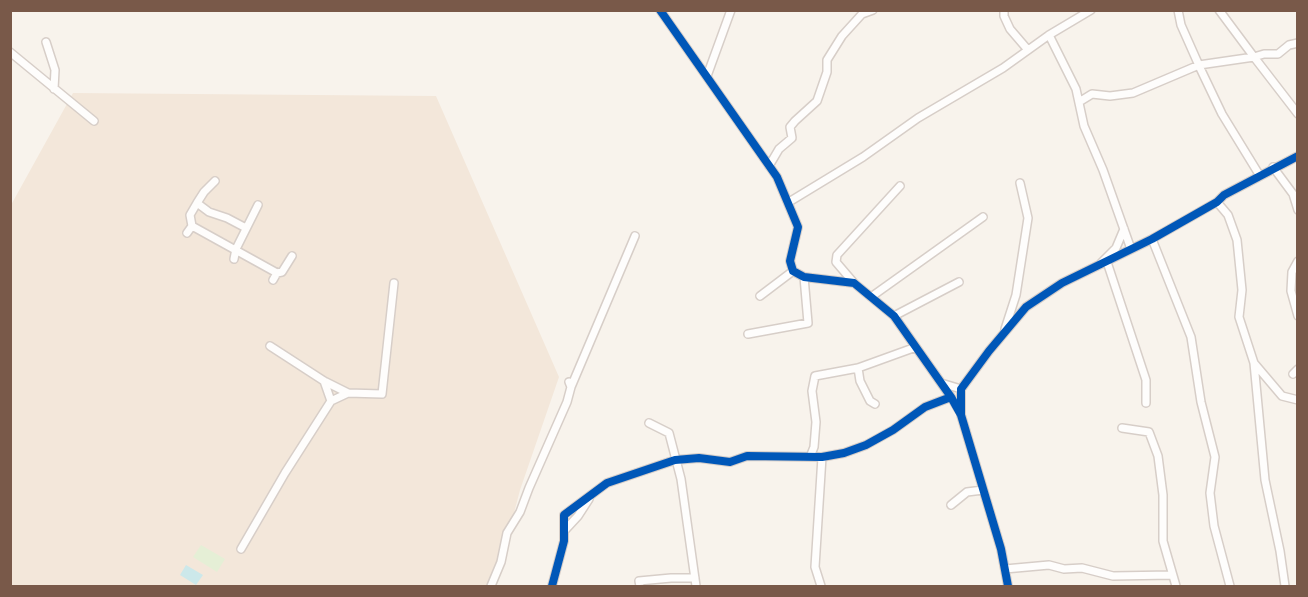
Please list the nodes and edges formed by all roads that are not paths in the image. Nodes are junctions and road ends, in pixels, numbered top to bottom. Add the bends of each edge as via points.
1 (660, 10) edge
2 (731, 10) edge
3 (873, 10) edge
4 (1004, 10) edge
5 (1091, 10) edge
6 (1178, 10) edge
7 (1219, 10) edge
8 (1049, 35) junction
9 (46, 42) dead end
10 (1298, 43) edge
11 (1028, 50) junction
12 (10, 52) edge
13 (1254, 57) junction
14 (1198, 65) junction
15 (707, 76) junction
16 (54, 89) junction
17 (1079, 102) junction
18 (1298, 114) edge
19 (94, 121) dead end
20 (1298, 156) edge
21 (769, 166) junction
22 (1273, 167) junction
23 (1260, 176) junction
24 (215, 181) dead end
25 (1020, 183) dead end
26 (900, 186) dead end
27 (789, 202) junction
28 (1217, 202) junction
29 (197, 203) junction
30 (258, 205) dead end
31 (1298, 210) edge
32 (983, 217) dead end
33 (246, 228) junction
34 (1124, 229) junction
35 (635, 236) dead end
36 (1152, 239) junction
37 (236, 249) junction
38 (1131, 249) junction
39 (292, 256) dead end
40 (234, 259) dead end
41 (1298, 261) edge
42 (1107, 262) junction
43 (1097, 267) junction
44 (794, 271) junction
45 (277, 273) junction
46 (804, 277) junction
47 (273, 280) dead end
48 (959, 282) dead end
49 (394, 283) dead end
50 (854, 283) junction
51 (760, 296) dead end
52 (871, 297) junction
53 (894, 316) junction
54 (1298, 316) edge
55 (1004, 331) junction
56 (748, 334) dead end
57 (270, 346) dead end
58 (916, 347) junction
59 (1254, 363) junction
60 (858, 368) junction
61 (324, 381) junction
62 (941, 383) junction
63 (961, 389) junction
64 (348, 393) junction
65 (951, 397) junction
66 (1298, 399) edge
67 (331, 401) junction
68 (1146, 403) dead end
69 (875, 404) dead end
70 (961, 415) junction
71 (649, 423) dead end
72 (1122, 428) dead end
73 (810, 457) junction
74 (822, 457) junction
75 (675, 460) junction
76 (983, 490) junction
77 (951, 505) dead end
78 (241, 549) dead end
79 (1005, 569) junction
80 (1172, 575) junction
81 (695, 578) junction
82 (491, 586) edge
83 (552, 586) edge
84 (640, 586) edge
85 (696, 586) edge
86 (821, 586) edge
87 (1008, 586) edge
88 (1176, 586) edge
89 (1230, 586) edge
90 (1286, 586) edge

1 - 15 street
2 - 15 street
3 - 21 street via 862,14 842,36 827,60 817,101 795,121 790,128 792,138 779,149
4 - 11 street via 1010,29
5 - 8 street
6 - 14 street via 1180,25
7 - 13 street
8 - 11 street
8 - 17 street
9 - 16 street via 55,70
10 - 13 street via 1278,54
11 - 27 street
12 - 16 street
13 - 14 street
13 - 18 street
14 - 17 street via 1133,93 1092,94
14 - 23 street
15 - 21 street
16 - 19 street
17 - 34 street via 1084,126
20 - 22 street
21 - 27 street
22 - 23 street
22 - 31 street via 1293,194
23 - 28 street
24 - 29 street
25 - 55 street via 1028,218 1016,295
26 - 50 street via 837,255 836,262
27 - 44 street via 798,227 790,261
28 - 36 street
28 - 59 street via 1228,215 1237,240 1242,290 1239,317
29 - 33 street
29 - 37 street via 190,215 190,230
30 - 33 street
32 - 52 street
33 - 37 street
34 - 38 street
34 - 43 street via 1116,248
35 - 82 street via 520,512 507,533
36 - 38 street
36 - 89 street via 1191,337 1215,457 1210,493 1214,526
37 - 40 street
37 - 45 street
38 - 42 street
39 - 45 street via 282,272
41 - 54 street via 1292,272 1291,291
42 - 43 street
42 - 68 street via 1146,380
43 - 55 street via 1062,283 1026,307
44 - 46 street
44 - 51 street
45 - 47 street
46 - 50 street
46 - 56 street via 808,323
48 - 53 street
49 - 64 street via 382,394
50 - 52 street
52 - 53 street
53 - 58 street
55 - 63 street
57 - 61 street
58 - 60 street
58 - 62 street
59 - 66 street via 1282,396
59 - 90 street via 1265,480
60 - 69 street via 860,381
60 - 73 street via 815,376 812,391 816,430
61 - 64 street
61 - 67 street
62 - 63 street
62 - 65 street
63 - 70 street
64 - 67 street
65 - 70 street
65 - 74 street via 925,407 866,445
67 - 78 street
70 - 76 street
71 - 75 street via 669,433
72 - 80 street via 1149,432 1158,456 1164,540
73 - 74 street
73 - 75 street via 747,456 730,462
74 - 86 street via 815,567
75 - 81 street
75 - 83 street via 607,483 564,515 564,541
76 - 77 street via 967,492
76 - 79 street
79 - 80 street via 1049,565 1113,576
79 - 87 street
80 - 88 street
81 - 84 street via 639,581
81 - 85 street

